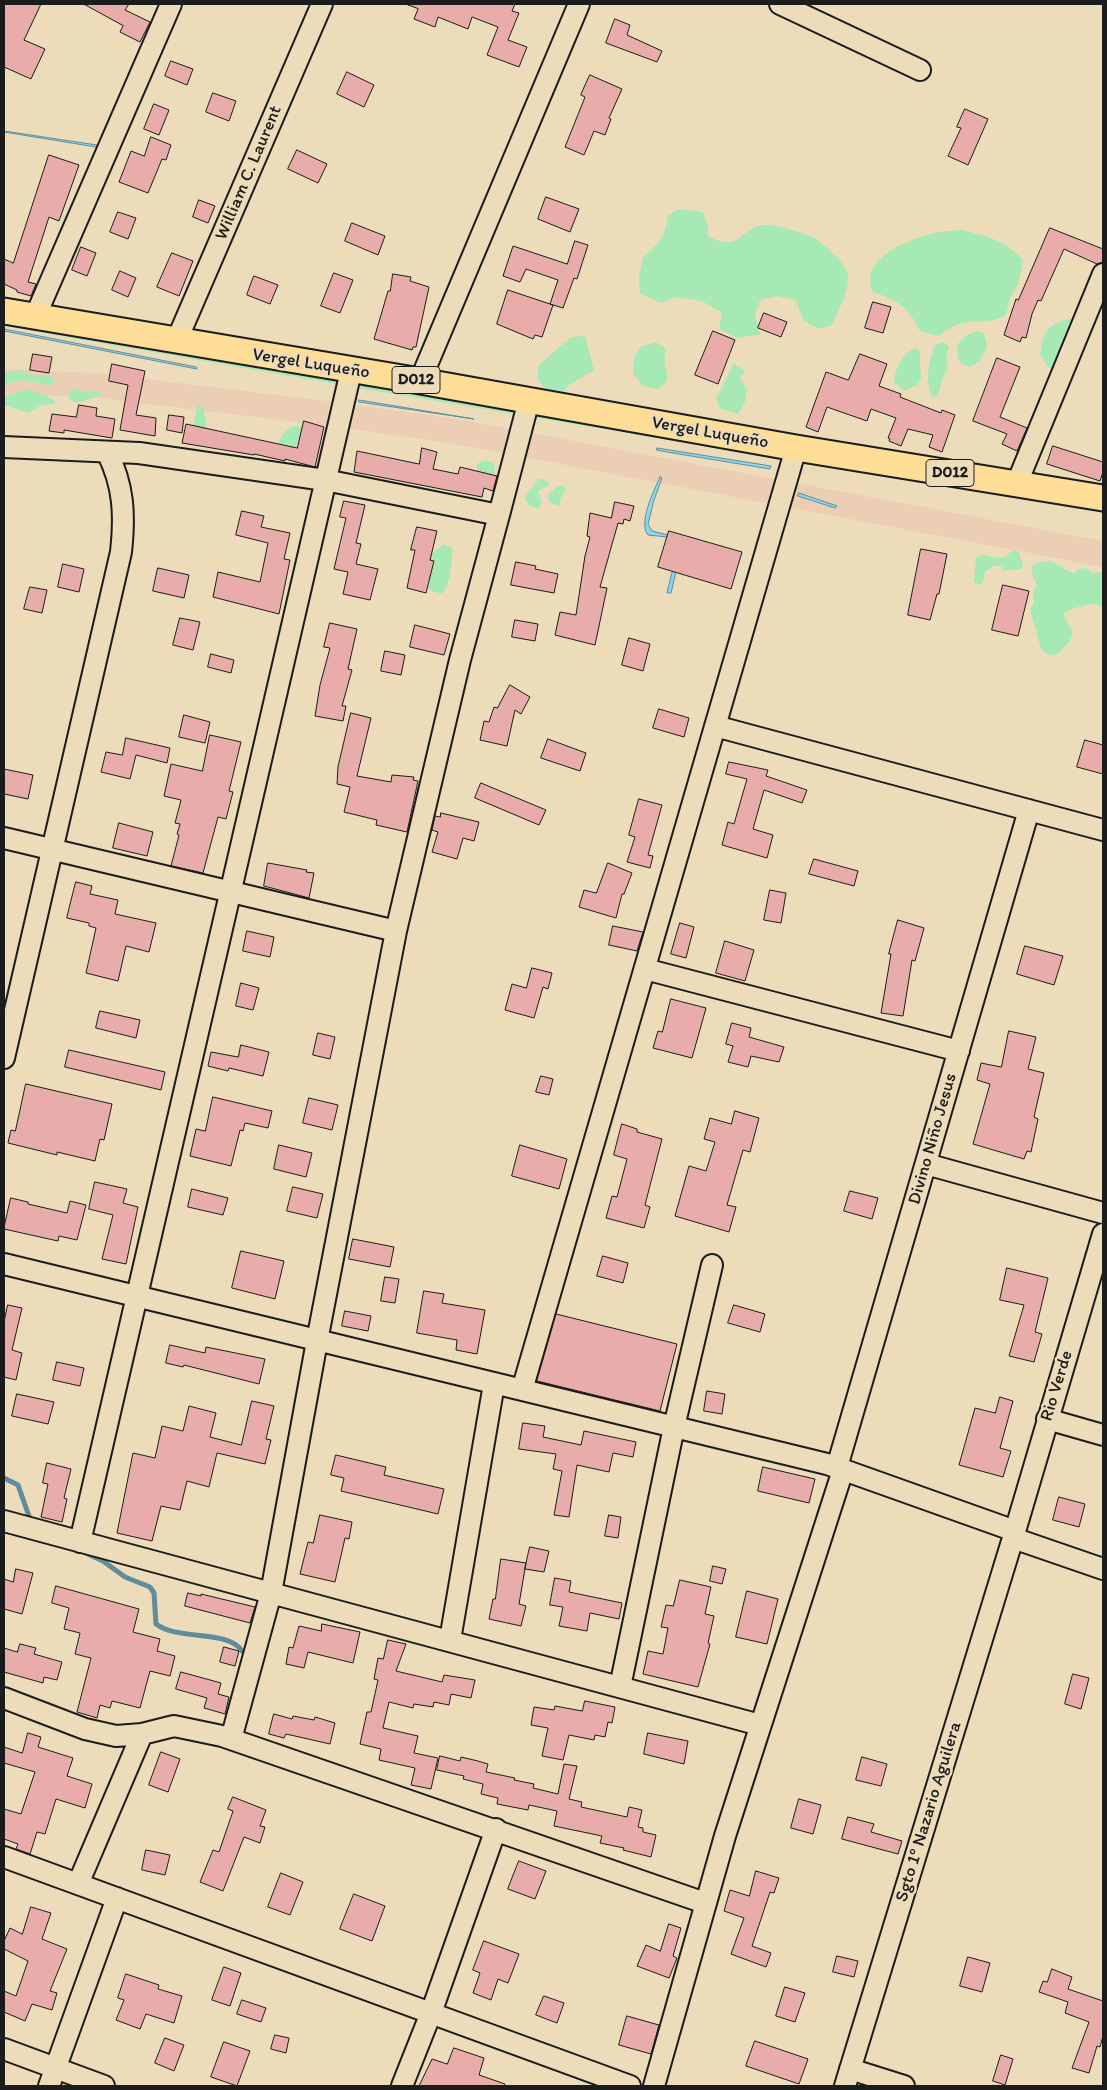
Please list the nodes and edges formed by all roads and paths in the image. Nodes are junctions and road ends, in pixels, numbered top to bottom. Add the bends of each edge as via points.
1 (170, 4) edge
2 (322, 4) edge
3 (579, 4) edge
4 (780, 4) edge
5 (920, 70) dead end
6 (1103, 274) edge
7 (4, 311) edge
8 (36, 317) junction
9 (176, 342) junction
10 (351, 370) junction
11 (420, 381) junction
12 (529, 400) junction
13 (4, 447) edge
14 (796, 448) junction
15 (107, 452) junction
16 (325, 480) junction
17 (1017, 483) junction
18 (1103, 498) edge
19 (499, 515) junction
20 (715, 726) junction
21 (1029, 810) junction
22 (1103, 830) edge
23 (4, 838) edge
24 (52, 850) junction
25 (230, 892) junction
26 (396, 931) junction
27 (645, 969) junction
28 (959, 1051) junction
29 (4, 1058) edge
30 (926, 1164) junction
31 (1103, 1213) edge
32 (1103, 1234) edge
33 (4, 1264) edge
34 (712, 1264) dead end
35 (136, 1296) junction
36 (317, 1341) junction
37 (494, 1384) junction
38 (522, 1390) junction
39 (1047, 1419) junction
40 (674, 1427) junction
41 (1103, 1435) edge
42 (840, 1469) junction
43 (4, 1520) edge
44 (1014, 1534) junction
45 (80, 1542) junction
46 (1103, 1569) edge
47 (272, 1594) junction
48 (450, 1640) junction
49 (620, 1687) junction
50 (4, 1698) edge
51 (760, 1725) junction
52 (142, 1734) junction
53 (231, 1739) junction
54 (496, 1829) junction
55 (4, 1857) edge
56 (78, 1884) junction
57 (117, 1898) junction
58 (706, 1903) junction
59 (431, 2013) junction
60 (4, 2049) edge
61 (53, 2077) edge
62 (847, 2078) edge
63 (104, 2086) edge
64 (402, 2086) edge
65 (630, 2086) edge
66 (654, 2086) edge
67 (904, 2086) edge

1 - 8 street
2 - 9 street, William C. Laurent
3 - 11 street
4 - 5 street
6 - 17 street
7 - 8 main road, Vergel Luqueño / D012
8 - 9 main road, Vergel Luqueño / D012
9 - 10 main road, Vergel Luqueño / D012
10 - 11 main road, Vergel Luqueño / D012
10 - 16 street
11 - 12 main road, Vergel Luqueño / D012
12 - 14 main road, Vergel Luqueño / D012
12 - 19 street
13 - 15 street
14 - 17 main road, D012
14 - 20 street
15 - 16 street via 139,453
15 - 24 street via 118,476 122,496 121,552
16 - 19 street
16 - 25 street
17 - 18 main road, D012
19 - 26 street via 460,660
20 - 21 street
20 - 27 street
21 - 22 street
21 - 28 street, Divino Niño Jesus
23 - 24 street
24 - 25 street
24 - 29 street
25 - 26 street
25 - 35 street
26 - 36 street
27 - 28 street
27 - 38 street
28 - 30 street, Divino Niño Jesus
30 - 31 street
30 - 42 street, Divino Niño Jesus
32 - 39 street, Rio Verde
33 - 35 street
34 - 40 street
35 - 36 street
35 - 45 street
36 - 37 street
36 - 47 street
37 - 38 street
37 - 48 street
38 - 40 street
39 - 41 street
39 - 44 street, Rio Verde
40 - 42 street
40 - 49 street
42 - 44 street
42 - 51 street, Divino Niño Jesus
43 - 45 street
44 - 46 street
44 - 62 street, Sgto 1º Nazario Aguilera
45 - 47 street
47 - 48 street
47 - 53 street
48 - 49 street
49 - 51 street
50 - 52 street via 103,1734
51 - 58 street, Divino Niño Jesus
52 - 53 street via 174,1726
52 - 56 street
53 - 54 street
54 - 58 street
54 - 59 street
55 - 56 street
56 - 57 street
57 - 59 street
57 - 61 street
58 - 66 street, Divino Niño Jesus
59 - 64 street
59 - 65 street
60 - 61 street
61 - 63 street
62 - 67 street

